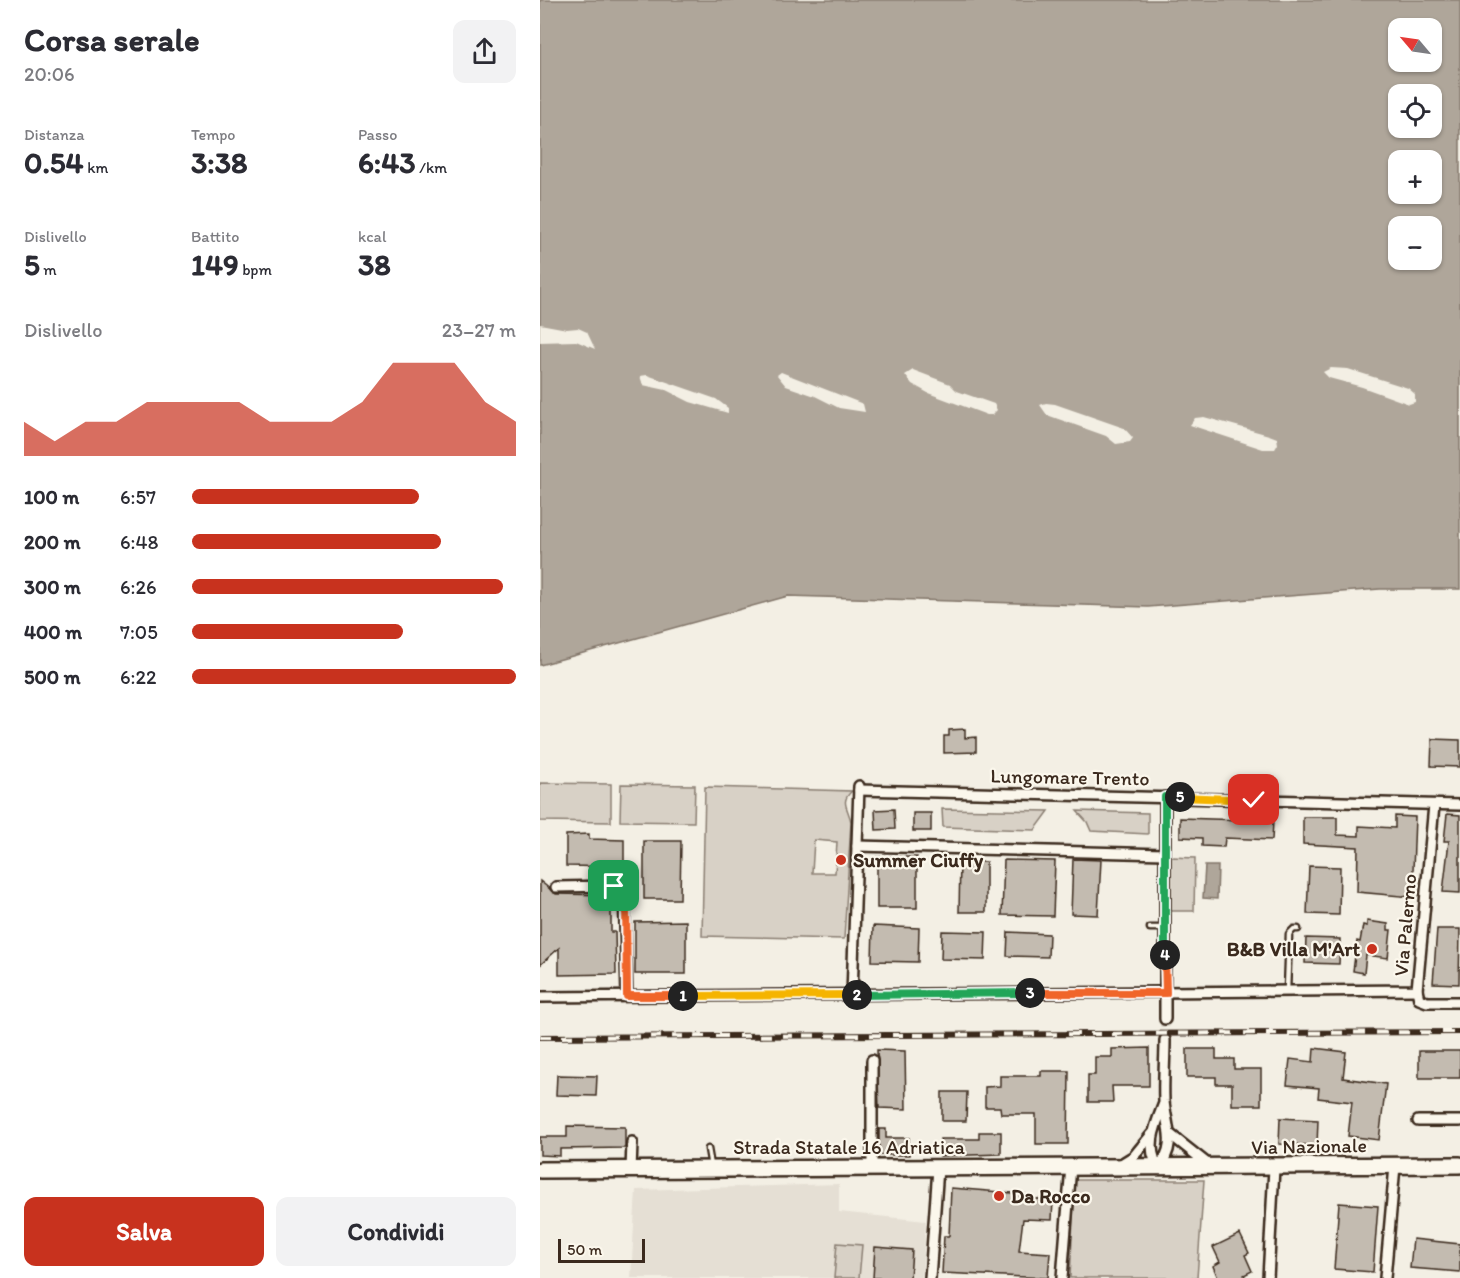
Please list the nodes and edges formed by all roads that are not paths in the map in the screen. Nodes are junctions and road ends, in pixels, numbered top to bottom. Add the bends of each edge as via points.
1 (1165, 797) junction
2 (1434, 805) junction
3 (1460, 805) edge
4 (857, 846) junction
5 (1165, 854) junction
6 (556, 887) dead end
7 (1150, 928) dead end
8 (1165, 928) junction
9 (1298, 929) dead end
10 (1417, 990) junction
11 (1287, 991) junction
12 (1166, 993) junction
13 (852, 995) junction
14 (627, 996) junction
15 (540, 997) edge
16 (1460, 1002) edge
17 (1165, 1019) tunnel mouth
18 (1165, 1040) tunnel mouth
19 (872, 1060) dead end
20 (1164, 1103) junction
21 (1418, 1121) dead end
22 (1460, 1121) edge
23 (1153, 1132) junction
24 (1171, 1135) junction
25 (632, 1142) dead end
26 (708, 1149) dead end
27 (1460, 1165) edge
28 (1071, 1166) junction
29 (1395, 1166) junction
30 (1158, 1167) junction
31 (1211, 1167) junction
32 (872, 1168) junction
33 (938, 1168) junction
34 (1112, 1168) junction
35 (1274, 1168) junction
36 (711, 1169) junction
37 (540, 1170) edge
38 (631, 1170) junction
39 (930, 1278) edge
40 (1062, 1278) edge
41 (1268, 1278) edge
42 (1385, 1278) edge

1 - 2 street, Lungomare Trento
1 - 4 street, Lungomare Trento via 859,788
1 - 5 street
2 - 3 street, Lungomare Trento
2 - 10 street, Via Palermo
4 - 5 street
4 - 13 street
5 - 8 street
6 - 14 street via 610,886 624,891
7 - 8 lane
8 - 12 street
9 - 11 lane via 1289,934
10 - 11 street, Via Palermo
10 - 16 street via 1423,1001
11 - 12 street, Via Palermo
12 - 13 street, Via Palermo
12 - 17 street
13 - 14 street, Via Palermo
14 - 15 street, Via Palermo
18 - 20 street
19 - 32 street
20 - 23 street
20 - 24 street
21 - 22 street
23 - 30 street via 1153,1154
23 - 34 street via 1128,1161
24 - 30 street via 1166,1158
24 - 31 street
25 - 38 street
26 - 36 lane
27 - 29 main road, Via Nazionale
28 - 33 main road, Strada Statale 16 Adriatica
28 - 34 main road, Strada Statale 16 Adriatica
28 - 40 street
29 - 35 main road, Via Nazionale
29 - 42 street
30 - 31 main road, Via Nazionale
30 - 34 main road, Strada Statale 16 Adriatica
31 - 35 main road, Via Nazionale
32 - 33 main road, Strada Statale 16 Adriatica
32 - 36 main road, Strada Statale 16 Adriatica
33 - 39 street
35 - 41 street
36 - 38 main road, Strada Statale 16 Adriatica
37 - 38 main road, Strada Statale 16 Adriatica

